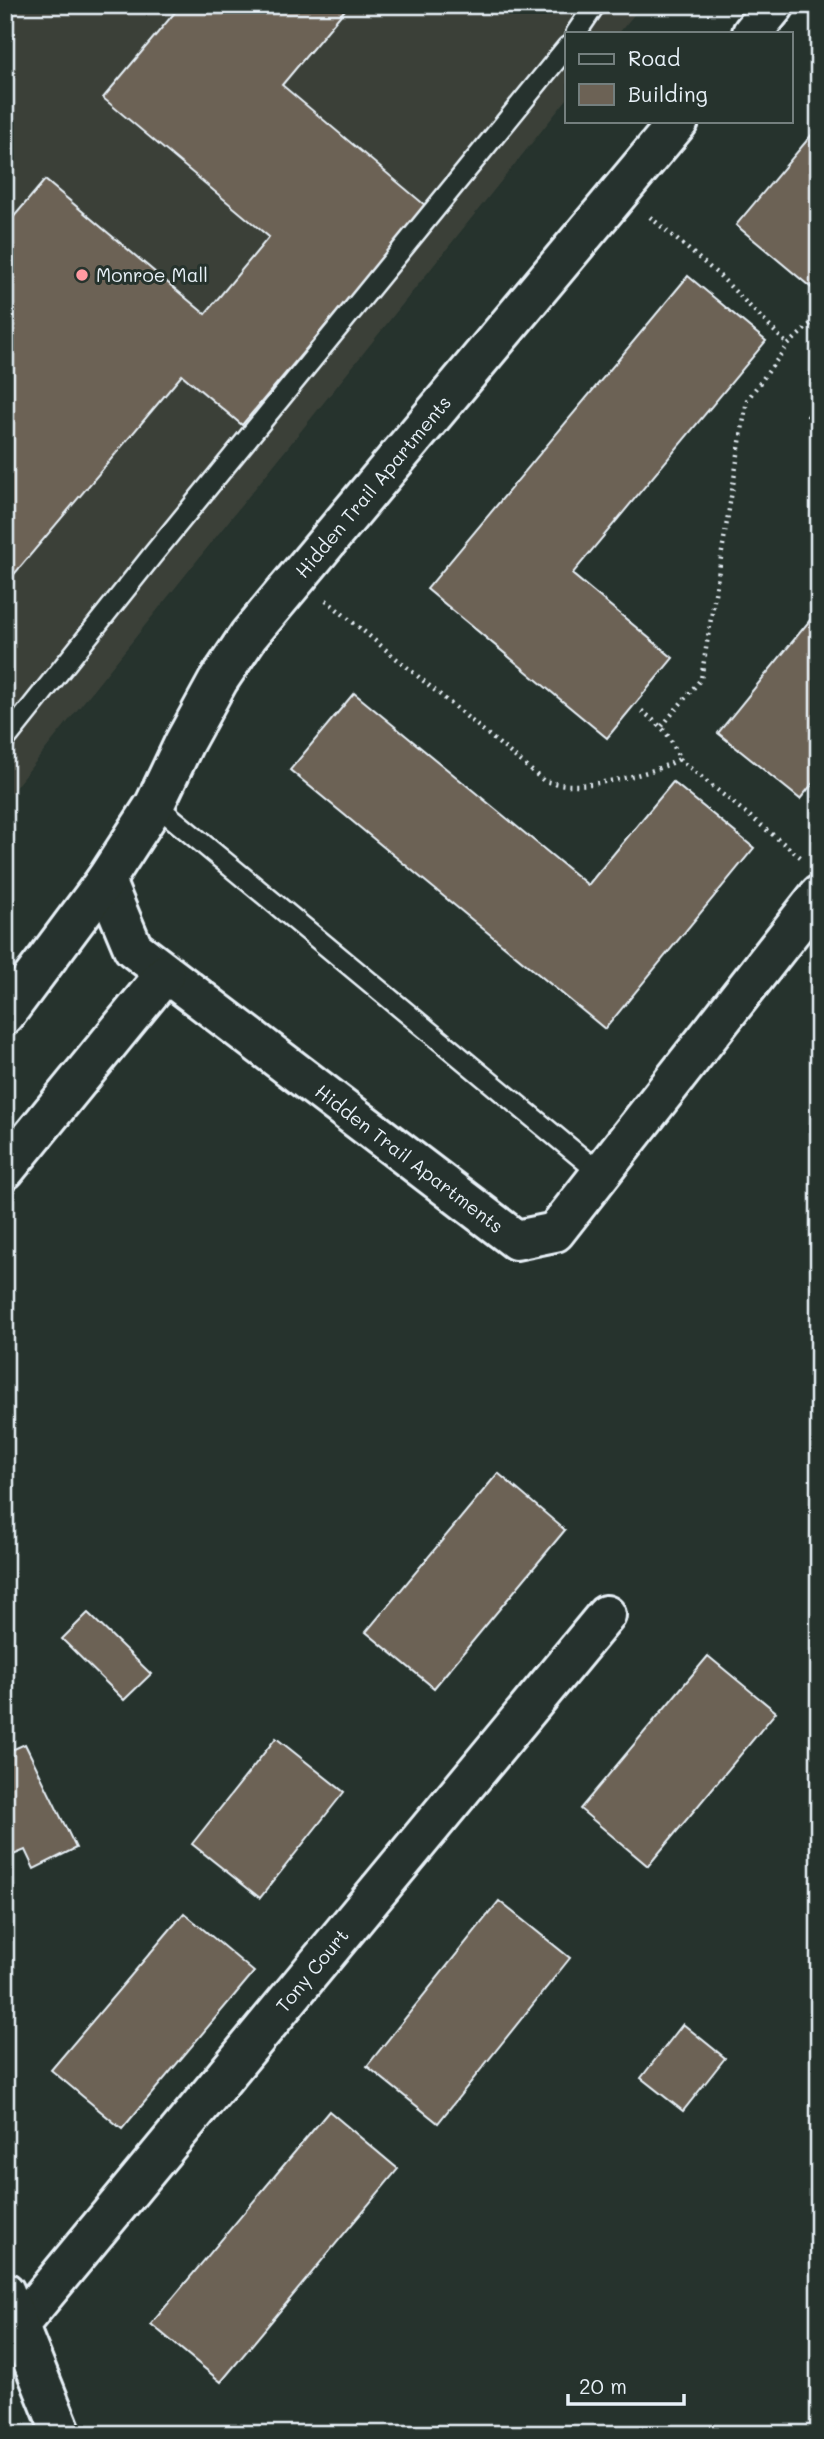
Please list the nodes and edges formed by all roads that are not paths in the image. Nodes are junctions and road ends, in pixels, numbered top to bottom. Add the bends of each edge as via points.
1 (595, 5) edge
2 (775, 5) edge
3 (577, 32) edge
4 (753, 32) edge
5 (565, 49) edge
6 (677, 122) edge
7 (5, 740) edge
8 (155, 804) junction
9 (813, 879) edge
10 (105, 881) junction
11 (165, 975) junction
12 (5, 1015) edge
13 (5, 1170) edge
14 (601, 1174) junction
15 (606, 1615) dead end
16 (12, 2309) edge
17 (62, 2434) edge

1 - 3 lane
2 - 4 street
5 - 7 lane
6 - 8 street, Hidden Trail Apartments via 249,635 218,681
8 - 10 street, Hidden Trail Apartments
8 - 14 lane
9 - 14 street, Hidden Trail Apartments
10 - 11 street, Hidden Trail Apartments via 133,948
10 - 12 street, Hidden Trail Apartments
11 - 13 street
11 - 14 street, Hidden Trail Apartments via 516,1240 555,1232
15 - 16 street, Tony Court
16 - 17 street

